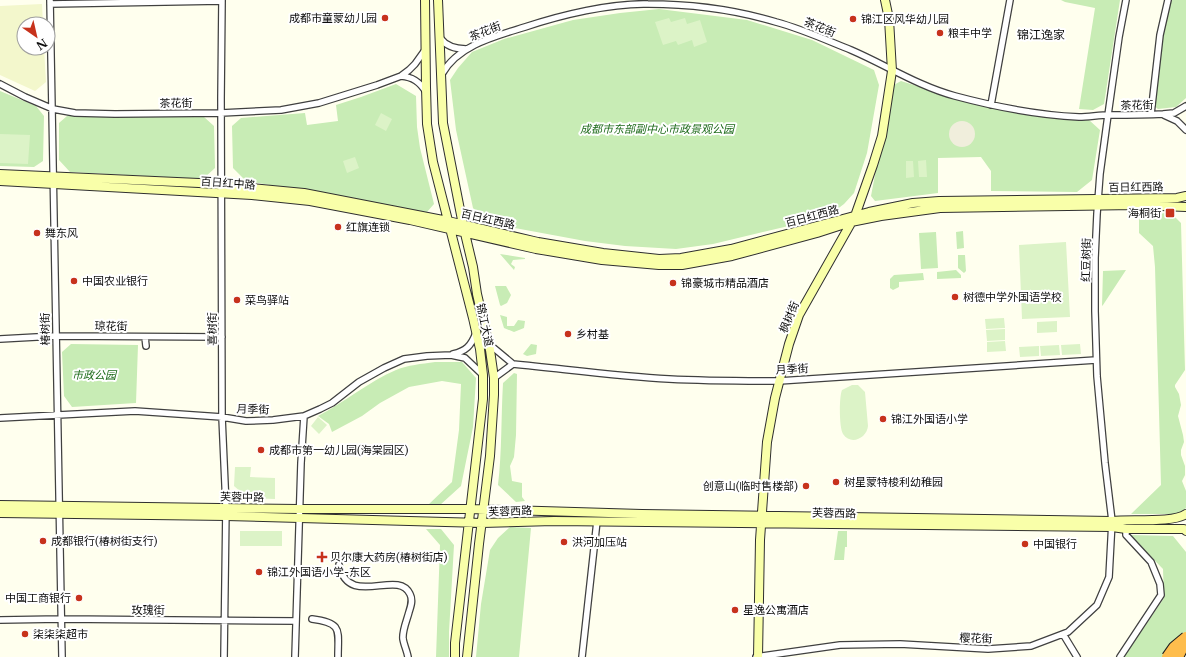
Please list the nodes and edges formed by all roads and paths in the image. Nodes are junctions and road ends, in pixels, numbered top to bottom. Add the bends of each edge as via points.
1 (222, 0) edge
2 (425, 0) edge
3 (438, 0) edge
4 (885, 0) edge
5 (1010, 0) edge
6 (1126, 0) edge
7 (1168, 0) edge
8 (160, 1) edge
9 (50, 2) edge
10 (647, 2) edge
11 (439, 35) junction
12 (426, 49) junction
13 (466, 49) junction
14 (892, 71) junction
15 (401, 76) junction
16 (441, 81) junction
17 (0, 84) edge
18 (426, 92) junction
19 (991, 105) junction
20 (1186, 106) edge
21 (52, 109) junction
22 (221, 113) junction
23 (1151, 114) junction
24 (1163, 114) junction
25 (1108, 115) junction
26 (1186, 130) edge
27 (0, 174) edge
28 (54, 180) junction
29 (0, 181) edge
30 (222, 189) junction
31 (1186, 196) edge
32 (1098, 202) junction
33 (1186, 207) edge
34 (853, 219) junction
35 (448, 221) junction
36 (464, 229) junction
37 (451, 230) junction
38 (476, 333) junction
39 (55, 336) junction
40 (146, 337) junction
41 (222, 337) junction
42 (0, 339) edge
43 (489, 344) junction
44 (146, 346) dead end
45 (451, 355) junction
46 (1096, 360) junction
47 (514, 364) junction
48 (483, 375) junction
49 (494, 378) junction
50 (780, 381) junction
51 (57, 415) junction
52 (304, 416) junction
53 (222, 417) junction
54 (0, 418) edge
55 (0, 505) edge
56 (226, 507) junction
57 (299, 509) junction
58 (470, 509) junction
59 (59, 510) junction
60 (483, 510) junction
61 (0, 513) edge
62 (1186, 514) edge
63 (226, 516) junction
64 (299, 518) junction
65 (762, 519) junction
66 (597, 521) junction
67 (468, 523) junction
68 (482, 523) junction
69 (1112, 524) junction
70 (1126, 529) junction
71 (1186, 531) edge
72 (339, 565) dead end
73 (61, 619) junction
74 (312, 619) dead end
75 (0, 620) edge
76 (224, 620) junction
77 (296, 621) junction
78 (1063, 634) junction
79 (1186, 637) edge
80 (1186, 642) edge
81 (1186, 648) edge
82 (62, 657) edge
83 (224, 657) edge
84 (295, 657) edge
85 (338, 657) edge
86 (408, 657) edge
87 (455, 657) edge
88 (467, 657) edge
89 (582, 657) edge
90 (757, 657) edge
91 (1077, 657) edge
92 (1120, 657) edge
93 (1167, 657) edge
94 (1178, 657) edge

1 - 8 street
1 - 22 street, 喜树街
2 - 12 main road, 锦江大道
3 - 11 main road, 锦江大道
4 - 14 main road, 枫树街 via 889,20
5 - 19 street
6 - 25 street, 红豆树街
7 - 23 street via 1160,35
8 - 9 street
9 - 21 street, 椿树街
10 - 13 street, 茶花街 via 610,6 548,20 508,32
10 - 14 street, 茶花街 via 721,10 775,21 853,51
11 - 13 street, 茶花街 via 449,46
11 - 16 main road, 锦江大道
12 - 15 street, 茶花街 via 415,64
12 - 18 main road, 锦江大道
13 - 16 street, 茶花街 via 447,67
14 - 19 street, 茶花街 via 939,91
14 - 34 main road, 枫树街 via 882,136
15 - 18 street via 415,80
15 - 22 street, 茶花街 via 319,103 281,110
16 - 36 main road, 锦江大道 via 443,123
17 - 21 street, 茶花街
18 - 35 main road, 锦江大道 via 427,124 433,162
19 - 25 street, 茶花街 via 1031,113 1081,117
20 - 24 street, 茶花街 via 1174,113
21 - 22 street, 茶花街 via 75,113
21 - 28 street, 椿树街
22 - 30 street, 喜树街
23 - 24 street, 茶花街
23 - 25 street, 茶花街
24 - 26 street, 茶花街 via 1177,121
25 - 32 street, 红豆树街
27 - 28 main road, 百日红中路
28 - 29 main road, 百日红中路
28 - 30 main road, 百日红中路
28 - 39 street, 椿树街
30 - 35 main road, 百日红中路 via 304,193
30 - 37 main road, 百日红中路 via 310,201
30 - 41 street, 喜树街
31 - 32 main road, 百日红西路
32 - 33 main road, 百日红西路
32 - 34 main road, 百日红西路 via 939,201 913,203
32 - 46 street, 红豆树街 via 1095,258
34 - 36 main road, 百日红西路 via 731,249 681,258 659,259 603,254
34 - 50 main road, 枫树街 via 799,315
35 - 36 main road, 百日红西路
35 - 37 main road, 锦江大道
36 - 37 main road, 百日红西路
36 - 43 main road, 锦江大道
37 - 38 main road, 锦江大道
38 - 45 street via 468,348
38 - 48 main road, 锦江大道
39 - 40 street, 琼花街
39 - 42 street, 琼花街
39 - 51 street, 椿树街
40 - 41 street, 琼花街
40 - 44 street
41 - 53 street, 喜树街
43 - 47 street
43 - 49 main road, 锦江大道
45 - 48 street, 月季街 via 466,358
45 - 52 street, 月季街 via 404,359 359,382 332,403
46 - 50 street, 月季街
46 - 69 street, 红豆树街
47 - 49 street
47 - 50 street, 月季街 via 619,376
48 - 58 main road, 锦江大道 via 483,399
49 - 60 main road, 锦江大道 via 490,456
50 - 65 main road, 枫树街 via 767,442
51 - 53 street, 月季街 via 135,411
51 - 54 street, 月季街
51 - 59 street, 椿树街
52 - 53 street, 月季街 via 246,421
52 - 57 street
53 - 56 street, 喜树街
55 - 59 main road, 芙蓉中路
56 - 57 main road, 芙蓉中路
56 - 59 main road, 芙蓉中路
56 - 63 street, 喜树街
57 - 58 main road, 芙蓉中路
57 - 64 street
58 - 60 main road, 芙蓉中路
58 - 67 main road, 锦江大道
59 - 61 main road, 芙蓉中路
59 - 63 main road, 芙蓉中路
59 - 73 street, 椿树街
60 - 65 main road, 芙蓉西路
60 - 68 main road, 锦江大道
62 - 69 main road, 芙蓉西路 via 1182,518 1172,520 1127,520
63 - 64 main road, 芙蓉中路
63 - 76 street, 喜树街
64 - 67 main road, 芙蓉中路
64 - 77 street
65 - 66 main road, 芙蓉西路
65 - 69 main road, 芙蓉西路
65 - 90 main road, 枫树街
66 - 68 main road, 芙蓉西路
66 - 89 street
67 - 68 main road, 芙蓉中路
67 - 87 main road, 锦江大道
68 - 88 main road, 锦江大道
69 - 70 main road, 芙蓉西路
69 - 78 street, 樱花街 via 1109,577 1104,590 1097,605 1085,618
70 - 71 main road, 芙蓉西路
70 - 92 street via 1126,535 1151,562 1160,584 1161,595
72 - 86 street via 344,579 350,584 399,585 407,590 412,598 403,638
73 - 75 street, 玫瑰街
73 - 76 street, 玫瑰街
73 - 82 street, 椿树街
74 - 85 street via 334,625 338,634
76 - 77 street, 玫瑰街
76 - 83 street, 喜树街
77 - 84 street
78 - 90 street, 樱花街 via 1030,646 1010,648 971,649 900,644 838,645
78 - 91 street
79 - 93 highway, bridge
80 - 94 highway, bridge
81 - 94 highway, bridge

